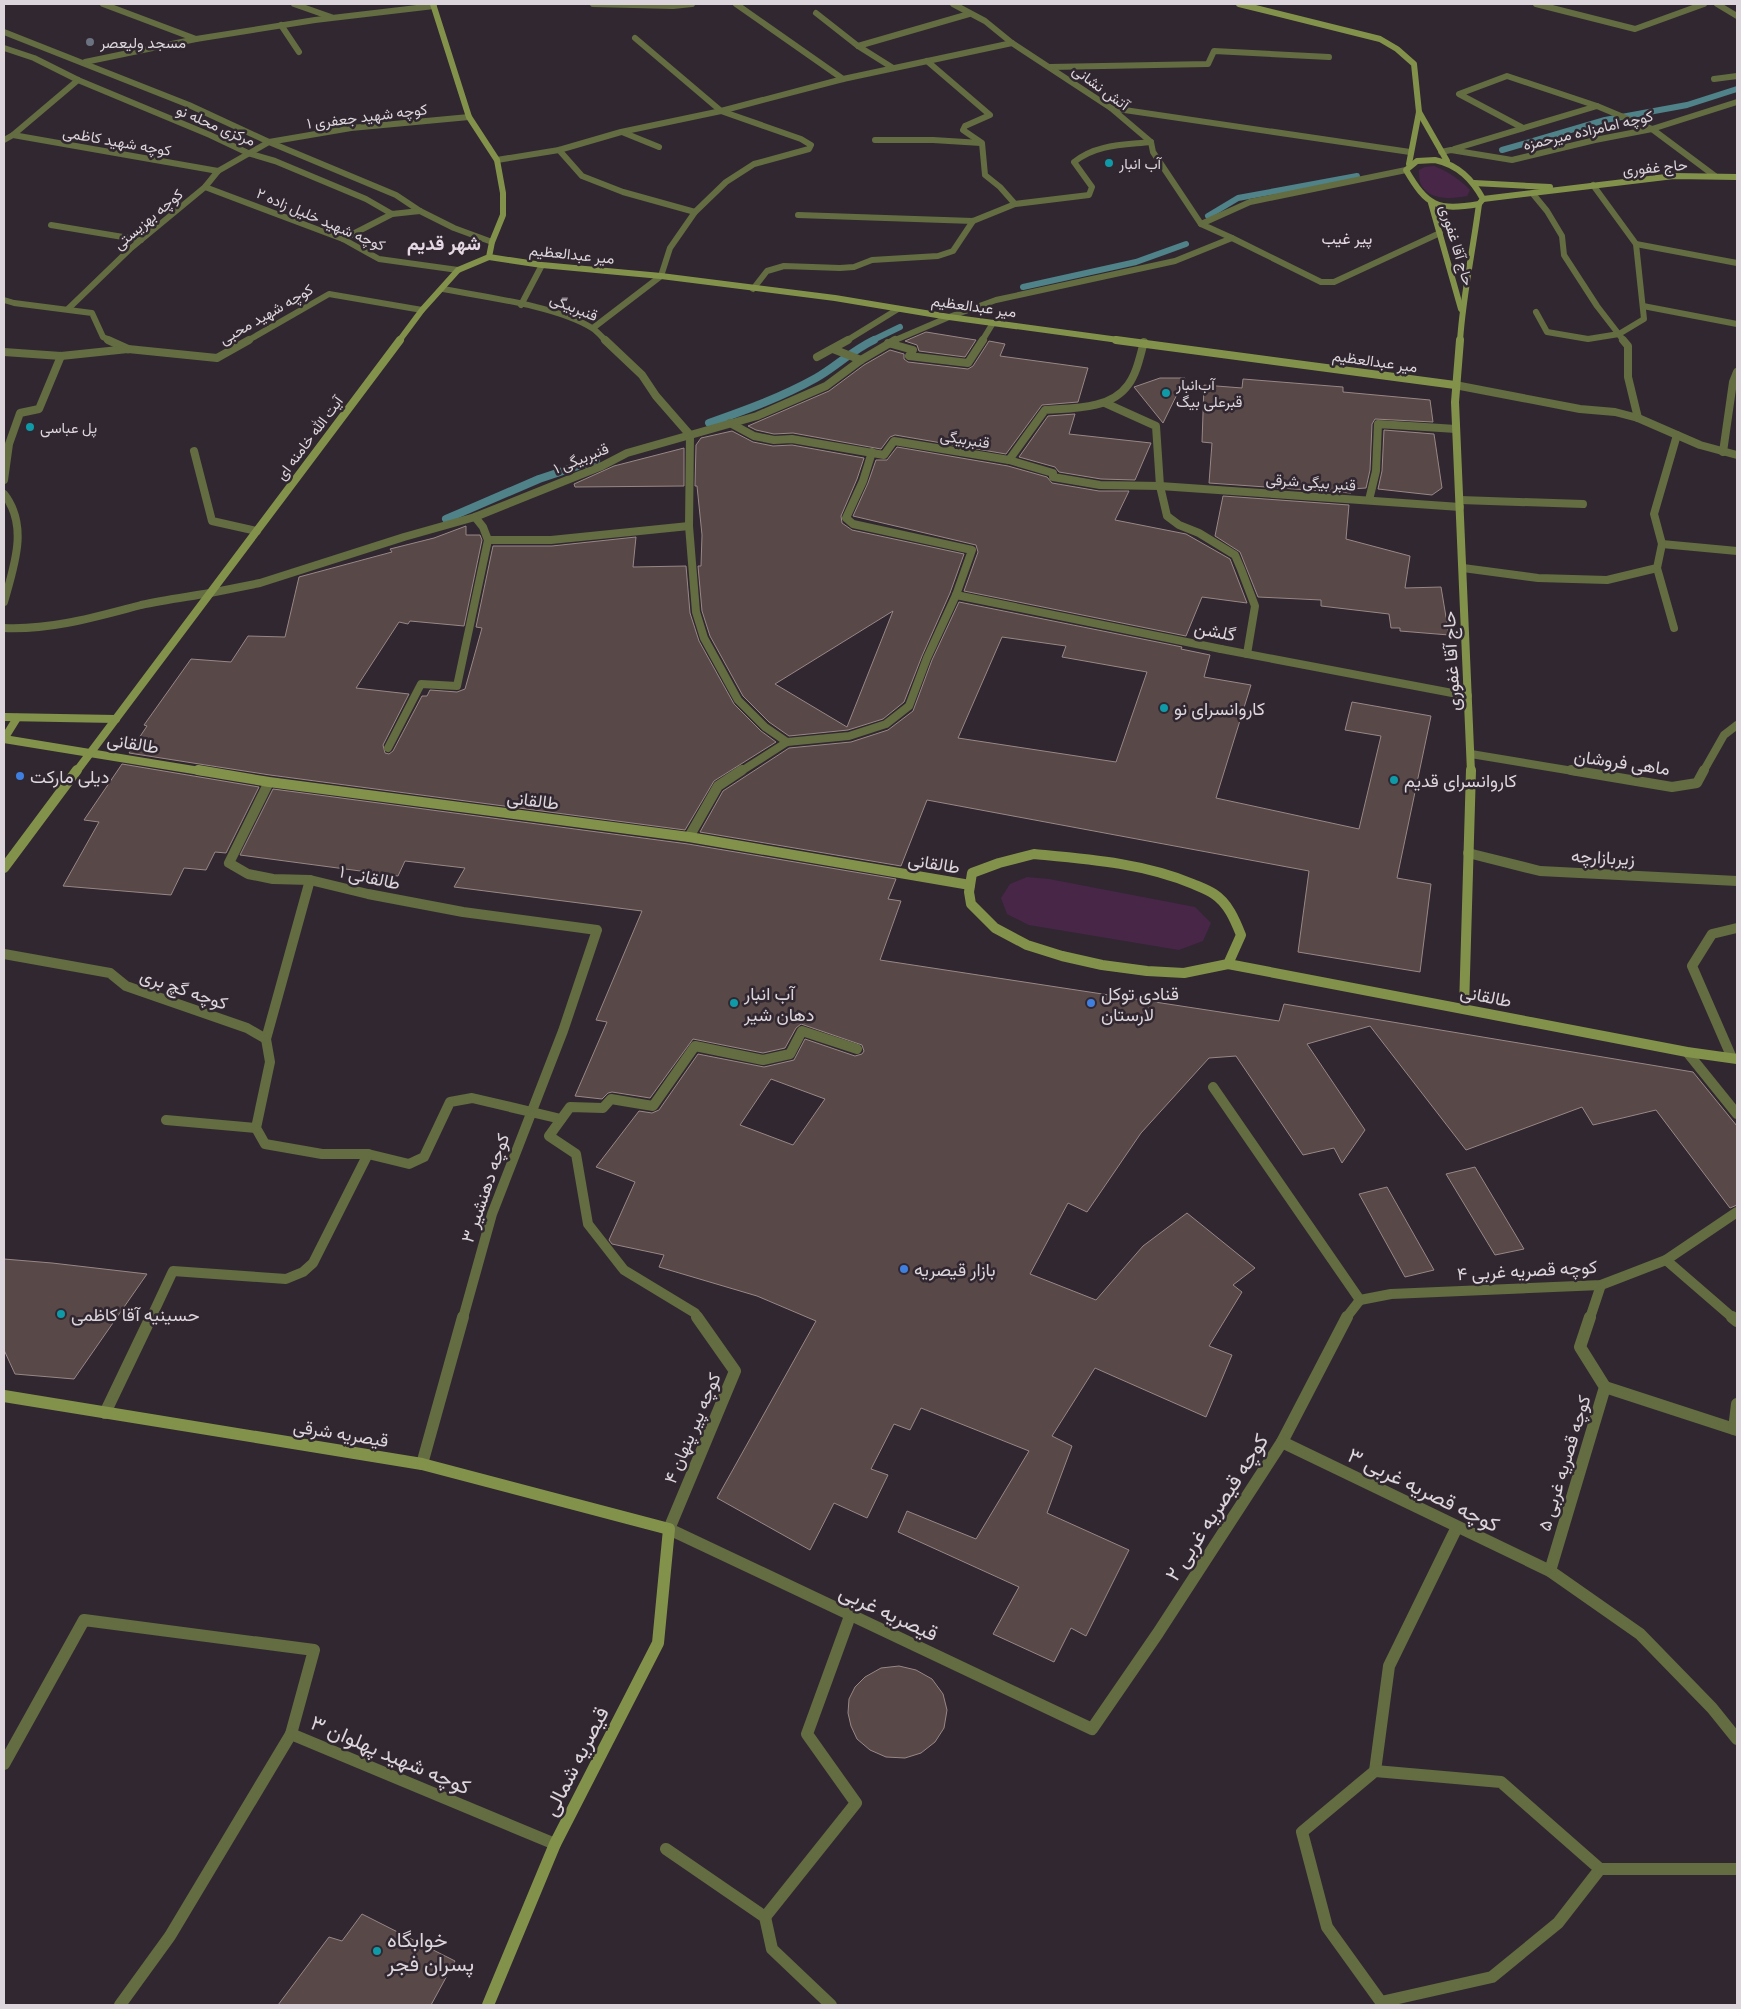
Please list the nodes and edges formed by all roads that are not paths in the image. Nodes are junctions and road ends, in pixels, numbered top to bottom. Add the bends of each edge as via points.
1 (103, 4) edge
2 (294, 4) edge
3 (593, 4) edge
4 (692, 4) edge
5 (736, 4) edge
6 (953, 4) edge
7 (1239, 4) edge
8 (1536, 4) edge
9 (1704, 4) edge
10 (1717, 4) edge
11 (434, 5) edge
12 (816, 12) dead end
13 (969, 14) junction
14 (1737, 16) edge
15 (332, 17) junction
16 (281, 25) junction
17 (4, 32) edge
18 (635, 38) dead end
19 (196, 39) junction
20 (1012, 43) junction
21 (858, 46) junction
22 (4, 48) edge
23 (299, 52) dead end
24 (1329, 57) dead end
25 (927, 61) junction
26 (84, 62) junction
27 (1050, 66) junction
28 (893, 68) junction
29 (1737, 76) edge
30 (843, 79) junction
31 (1714, 79) dead end
32 (78, 80) junction
33 (1737, 102) edge
34 (1597, 106) junction
35 (1111, 108) junction
36 (721, 111) junction
37 (1419, 112) junction
38 (469, 116) junction
39 (1523, 128) junction
40 (1652, 129) junction
41 (621, 132) junction
42 (13, 136) junction
43 (4, 140) edge
44 (875, 140) dead end
45 (270, 142) junction
46 (1151, 142) junction
47 (982, 143) junction
48 (659, 147) dead end
49 (559, 150) junction
50 (1451, 150) junction
51 (1410, 152) junction
52 (1442, 152) junction
53 (248, 154) junction
54 (496, 160) junction
55 (1447, 161) junction
56 (1408, 167) junction
57 (218, 171) junction
58 (1716, 176) junction
59 (1737, 176) edge
60 (1474, 183) junction
61 (1592, 185) junction
62 (206, 187) junction
63 (1576, 188) junction
64 (1533, 194) junction
65 (1481, 201) junction
66 (1431, 203) junction
67 (1015, 204) junction
68 (420, 211) junction
69 (696, 212) junction
70 (392, 214) junction
71 (798, 216) dead end
72 (973, 221) junction
73 (1201, 224) junction
74 (51, 226) dead end
75 (1440, 233) junction
76 (1232, 238) junction
77 (343, 239) junction
78 (141, 240) junction
79 (492, 242) junction
80 (1636, 244) junction
81 (489, 257) junction
82 (1737, 264) edge
83 (542, 265) junction
84 (458, 270) junction
85 (660, 276) junction
86 (443, 289) junction
87 (753, 289) junction
88 (4, 300) edge
89 (521, 305) junction
90 (1643, 306) junction
91 (68, 309) junction
92 (898, 309) junction
93 (422, 310) junction
94 (1462, 312) junction
95 (1536, 312) dead end
96 (949, 318) junction
97 (993, 323) junction
98 (1737, 324) edge
99 (594, 328) junction
100 (1619, 334) junction
101 (1144, 342) junction
102 (888, 343) junction
103 (128, 349) junction
104 (833, 349) junction
105 (4, 352) edge
106 (61, 356) junction
107 (817, 357) dead end
108 (861, 360) junction
109 (1737, 372) edge
110 (1456, 385) junction
111 (1105, 403) junction
112 (1638, 418) junction
113 (730, 424) junction
114 (1456, 429) junction
115 (690, 435) junction
116 (1677, 435) junction
117 (6, 443) edge
118 (194, 451) dead end
119 (872, 452) junction
120 (1723, 452) junction
121 (1737, 455) edge
122 (1010, 460) junction
123 (4, 480) edge
124 (1160, 486) junction
125 (4, 494) edge
126 (1369, 500) junction
127 (1460, 503) junction
128 (1583, 504) dead end
129 (475, 518) junction
130 (689, 526) junction
131 (257, 531) junction
132 (488, 540) junction
133 (1662, 544) junction
134 (1737, 551) edge
135 (1463, 568) junction
136 (1657, 568) junction
137 (210, 592) junction
138 (956, 595) junction
139 (4, 602) edge
140 (4, 628) edge
141 (1674, 628) dead end
142 (1247, 654) junction
143 (1468, 696) junction
144 (4, 717) edge
145 (17, 718) junction
146 (116, 719) junction
147 (1737, 725) edge
148 (4, 739) edge
149 (787, 742) junction
150 (388, 748) dead end
151 (91, 752) junction
152 (1471, 754) junction
153 (269, 782) junction
154 (689, 837) junction
155 (1468, 853) junction
156 (4, 868) edge
157 (310, 880) junction
158 (1737, 881) edge
159 (970, 885) junction
160 (1737, 928) edge
161 (597, 930) joint
162 (4, 954) edge
163 (1228, 964) junction
164 (1464, 1008) junction
165 (266, 1039) junction
166 (857, 1049) dead end
167 (1687, 1052) junction
168 (1734, 1058) edge
169 (1213, 1087) dead end
170 (532, 1111) junction
171 (1737, 1114) edge
172 (561, 1119) junction
173 (166, 1120) dead end
174 (256, 1128) junction
175 (368, 1154) junction
176 (1737, 1212) edge
177 (1666, 1260) junction
178 (1600, 1285) junction
179 (1360, 1300) junction
180 (1737, 1321) edge
181 (1606, 1387) junction
182 (4, 1396) edge
183 (1737, 1404) edge
184 (105, 1413) junction
185 (1736, 1430) edge
186 (1282, 1442) junction
187 (422, 1464) junction
188 (1456, 1527) junction
189 (669, 1530) junction
190 (1550, 1571) junction
191 (850, 1616) junction
192 (1092, 1729) joint
193 (291, 1734) junction
194 (1737, 1739) edge
195 (4, 1764) edge
196 (1375, 1771) junction
197 (554, 1844) junction
198 (666, 1848) dead end
199 (1600, 1869) junction
200 (1737, 1869) edge
201 (765, 1918) junction
202 (1381, 2004) edge
203 (120, 2005) edge
204 (488, 2005) edge
205 (831, 2005) edge

1 - 19 street
2 - 15 street
3 - 4 street
5 - 30 street
6 - 13 street, آتش نشانی
7 - 37 main road via 1380,40 1397,49 1414,64
8 - 9 street via 1635,29
10 - 14 street
11 - 15 street
11 - 38 main road
12 - 21 street
13 - 20 street, آتش نشانی via 985,20
13 - 21 street
15 - 16 street
16 - 19 street
16 - 23 street
17 - 26 street
18 - 36 street
19 - 26 street
20 - 25 street
20 - 27 street, آتش نشانی
21 - 28 street
22 - 32 street, مرکزی محله نو via 34,58
24 - 27 street via 1214,51 1208,64
25 - 28 street
25 - 47 street via 990,115 964,126 963,130
26 - 45 street
27 - 35 street, آتش نشانی
28 - 30 street
29 - 31 street
30 - 36 street
32 - 42 street
32 - 53 street, مرکزی محله نو
33 - 40 street, کوچه امامزاده میرحمزه
34 - 39 street
34 - 39 street via 1507,76 1459,94
34 - 40 street
35 - 46 street, آتش نشانی
35 - 51 street
36 - 41 street
36 - 69 street via 811,145 809,149 754,164 726,182
37 - 51 main road
37 - 52 main road
38 - 45 street, کوچه شهید جعفری ۱ via 351,128
38 - 54 main road
39 - 50 street
40 - 50 street, کوچه امامزاده میرحمزه via 1512,160
40 - 58 street
41 - 48 street
41 - 49 street
42 - 43 street
42 - 57 street, کوچه شهید کاظمی
44 - 47 street
45 - 53 street, کوچه شهید جعفری ۱
45 - 68 street, مرکزی محله نو via 396,195
46 - 67 street via 1098,149 1081,155 1074,162 1092,187 1089,194
46 - 73 street, آتش نشانی via 1153,152
47 - 67 street via 984,175
49 - 54 street
49 - 69 street via 582,176 623,192
50 - 52 street, کوچه امامزاده میرحمزه
51 - 56 main road
52 - 55 main road
53 - 57 street, کوچه بهزیستی
53 - 70 street, مرکزی محله نو via 275,161 366,199
54 - 79 main road via 503,193 503,215
55 - 56 main road via 1419,160
55 - 60 main road
56 - 66 main road, حاج آقا غفوری via 1418,191
56 - 73 street via 1250,202
57 - 62 street, کوچه بهزیستی
58 - 59 main road, حاج غفوری
58 - 61 main road, حاج غفوری via 1674,176
60 - 63 main road, حاج غفوری
60 - 65 main road
61 - 63 main road, حاج غفوری
61 - 80 street
62 - 77 street, کوچه شهید خلیل زاده ۲
62 - 78 street, کوچه بهزیستی
63 - 64 main road, حاج غفوری
64 - 65 main road, حاج غفوری
64 - 100 street via 1562,236 1564,255
65 - 66 main road, حاج غفوری via 1450,207
65 - 94 main road, حاج آقا غفوری
66 - 75 main road, حاج آقا غفوری
67 - 72 street
68 - 70 street
68 - 79 street, مرکزی محله نو
69 - 85 street via 670,248
70 - 77 street
71 - 72 street
72 - 87 street via 953,252 938,256 872,260 854,267 784,266 767,271
73 - 76 street
74 - 78 street
75 - 76 street via 1334,282 1321,282
75 - 94 main road, حاج آقا غفوری
76 - 96 street, قنبربیگی ۱ via 1175,261 996,300
77 - 84 street, کوچه شهید خلیل زاده ۲ via 378,259
78 - 91 street, کوچه بهزیستی
79 - 81 main road
80 - 82 street
80 - 90 street
81 - 83 main road, میر عبدالعظیم
81 - 84 main road, آیت الله خامنه ای
83 - 85 main road, میر عبدالعظیم
83 - 89 street, قنبربیگی
84 - 86 main road, آیت الله خامنه ای
85 - 87 main road, میر عبدالعظیم
85 - 99 street
86 - 89 street, قنبربیگی
86 - 93 main road, آیت الله خامنه ای
87 - 92 main road, میر عبدالعظیم
88 - 91 street
89 - 99 street, قنبربیگی via 571,318
90 - 98 street
90 - 100 street via 1644,318
91 - 103 street via 92,313 103,338
92 - 96 main road, میر عبدالعظیم
92 - 104 street
93 - 103 street, کوچه شهید محبی via 329,294 217,358
93 - 131 main road, آیت الله خامنه ای
94 - 110 main road, حاج آقا غفوری
95 - 100 street via 1547,332 1588,339
96 - 97 main road, میر عبدالعظیم
96 - 102 street, قنبربیگی ۱
97 - 101 main road, میر عبدالعظیم
97 - 102 street via 968,363 909,356 912,350
99 - 115 street, قنبربیگی via 642,375
100 - 112 street via 1628,346 1628,377
101 - 110 main road, میر عبدالعظیم
101 - 111 street, قنبربیگی via 1126,388
102 - 108 street, قنبربیگی ۱
103 - 106 street, کوچه شهید محبی
104 - 107 street
104 - 108 street
105 - 106 street, کوچه شهید محبی
106 - 117 street via 38,409 20,413
108 - 113 street, قنبربیگی ۱ via 826,386
109 - 120 street
110 - 112 street
110 - 114 main road, حاج آقا غفوری
111 - 122 street, قنبربیگی via 1045,410
111 - 124 street via 1156,426
112 - 116 street
113 - 115 street, قنبربیگی ۱
113 - 119 street via 754,436 774,440 792,438
114 - 126 street via 1378,424 1376,471
114 - 127 main road, حاج آقا غفوری
115 - 129 street, قنبربیگی ۱ via 627,453
115 - 130 street
116 - 120 street
116 - 133 street via 1654,514
117 - 123 street
118 - 131 street via 212,521
119 - 122 street, قنبربیگی via 884,455 894,441
119 - 138 street via 846,518 853,524 972,550
120 - 121 street
122 - 124 street, قنبر بیگی شرقی via 1053,473 1053,477 1100,485
124 - 126 street, قنبر بیگی شرقی
124 - 142 street via 1167,516 1235,555 1255,606
125 - 139 street via 11,501 19,544
126 - 127 street, قنبر بیگی شرقی
127 - 128 street, قنبر بیگی شرقی
127 - 135 main road, حاج آقا غفوری
129 - 132 street via 484,527
129 - 137 street, قنبربیگی ۱ via 260,583
130 - 132 street via 551,540
130 - 149 street via 696,612 704,638 738,700 765,727
131 - 137 main road, آیت الله خامنه ای
132 - 150 street via 457,686 421,684
133 - 134 street
133 - 136 street
135 - 136 street via 1538,578 1606,580
135 - 143 main road, حاج آقا غفوری
136 - 141 street
137 - 140 street, قنبربیگی ۱ via 74,622 20,630
137 - 146 main road, آیت الله خامنه ای
138 - 142 street, گلشن
138 - 149 street via 909,706 886,724 849,736
142 - 143 street, گلشن
143 - 152 main road, حاج آقا غفوری
144 - 145 main road
145 - 146 main road
145 - 148 main road
146 - 151 main road, آیت الله خامنه ای
147 - 152 street, ماهی فروشان via 1724,735 1697,783 1672,787
148 - 151 main road, طالقانی
149 - 154 street via 718,786
151 - 153 main road, طالقانی
151 - 156 main road, آیت الله خامنه ای
152 - 155 main road, حاج آقا غفوری
153 - 154 main road, طالقانی
153 - 157 street, طالقانی ۱ via 229,863 248,874 273,879
154 - 159 main road, طالقانی
155 - 158 street, زیربازارچه via 1540,871
155 - 164 main road, حاج آقا غفوری
157 - 161 street, طالقانی ۱ via 463,912
157 - 165 street
159 - 163 main road via 970,904 995,928 1027,945 1053,953 1102,965 1147,971 1184,973
159 - 163 main road via 972,873 1034,854 1132,866 1180,879 1215,894 1232,913 1241,935
160 - 168 street via 1712,934 1692,966
161 - 170 street, کوچه دهنشیر ۳
162 - 165 street, کوچه گچ بری via 110,973 126,986 247,1028
163 - 164 main road, طالقانی
164 - 167 main road, طالقانی
165 - 174 street via 270,1062
166 - 172 street via 802,1030 790,1054 762,1060 695,1046 653,1106 611,1099 603,1108 570,1106
167 - 168 main road, طالقانی
167 - 171 street
169 - 179 street
170 - 172 street
170 - 175 street via 472,1098 450,1102 424,1157 417,1162 409,1164
170 - 187 street, کوچه دهنشیر ۳ via 492,1214
172 - 189 street, کوچه پیر پنهان ۴ via 549,1136 576,1154 588,1224 624,1270 696,1313 735,1371
173 - 174 street
174 - 175 street via 264,1144 322,1154
175 - 184 street via 313,1263 303,1272 286,1280 173,1271
176 - 177 street, کوچه قصریه غربی ۴
177 - 178 street, کوچه قصریه غربی ۴
177 - 180 street
178 - 179 street, کوچه قصریه غربی ۴ via 1391,1294
178 - 181 street, کوچه قصریه غربی ۵ via 1580,1347
179 - 186 street, کوچه قیصریه غربی ۲ via 1344,1320
181 - 185 street
181 - 190 street, کوچه قصریه غربی ۵
182 - 184 main road, قیصریه شرقی
183 - 185 street
184 - 187 main road, قیصریه شرقی
186 - 188 street, کوچه قصریه غربی ۳
186 - 192 street, کوچه قیصریه غربی ۲
187 - 189 main road, قیصریه شرقی
188 - 190 street, کوچه قصریه غربی ۳
188 - 196 street via 1389,1666
189 - 191 street, قیصریه غربی
189 - 197 main road, قیصریه شمالی via 658,1643
190 - 194 street, کوچه قصریه غربی ۳ via 1640,1634 1712,1708
191 - 192 street, قیصریه غربی
191 - 201 street via 807,1734 856,1803
193 - 195 street via 314,1650 84,1620
193 - 197 street, کوچه شهید پهلوان ۳
193 - 203 street, کوچه شهید پهلوان ۳ via 170,1936
196 - 199 street via 1501,1782
196 - 202 street via 1302,1832 1327,1927
197 - 204 main road, قیصریه شمالی
198 - 201 street
199 - 200 street
199 - 202 street via 1558,1922 1492,1977
201 - 205 street via 772,1949

